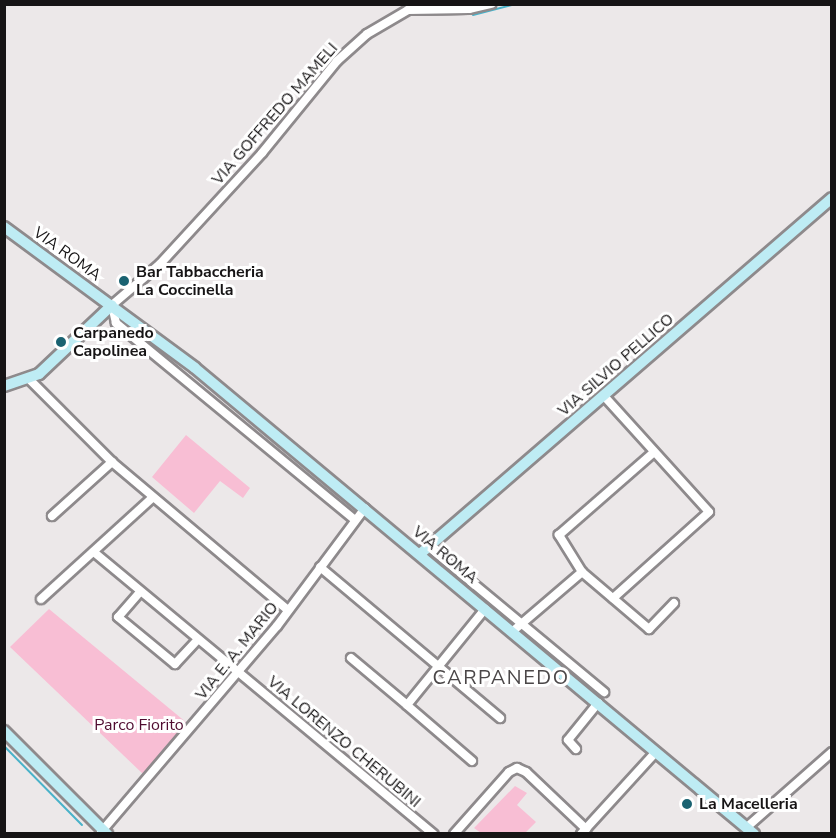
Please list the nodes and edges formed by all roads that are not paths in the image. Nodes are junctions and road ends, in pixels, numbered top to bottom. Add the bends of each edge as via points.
1 (491, 4) edge
2 (831, 198) edge
3 (4, 227) edge
4 (112, 305) junction
5 (30, 380) junction
6 (4, 386) edge
7 (604, 396) junction
8 (654, 452) junction
9 (112, 462) junction
10 (153, 497) junction
11 (364, 508) junction
12 (52, 516) dead end
13 (355, 520) junction
14 (424, 550) junction
15 (95, 553) junction
16 (320, 567) junction
17 (582, 572) junction
18 (140, 592) junction
19 (613, 598) junction
20 (41, 599) dead end
21 (674, 603) dead end
22 (485, 609) junction
23 (288, 610) junction
24 (517, 627) junction
25 (196, 640) junction
26 (351, 658) dead end
27 (439, 666) junction
28 (237, 672) junction
29 (604, 692) dead end
30 (598, 703) junction
31 (407, 705) junction
32 (500, 718) dead end
33 (4, 731) edge
34 (576, 749) dead end
35 (656, 752) junction
36 (831, 752) edge
37 (472, 761) dead end
38 (750, 830) edge
39 (584, 831) edge
40 (103, 833) edge
41 (432, 834) edge
42 (454, 834) edge

1 - 4 street, VIA GOFFREDO MAMELI via 469,9 408,10 367,34 337,61 262,153 160,264
2 - 7 main road, VIA SILVIO PELLICO
3 - 4 main road, VIA ROMA
4 - 5 main road
4 - 11 main road, VIA ROMA
4 - 13 street, VIA ROMA via 116,323
5 - 6 main road
5 - 9 street
7 - 8 street
7 - 14 main road, VIA SILVIO PELLICO
8 - 17 street via 559,535
8 - 19 street via 709,512
9 - 10 street
9 - 12 street
10 - 15 street
10 - 23 street
11 - 13 street, VIA E. A. MARIO
11 - 14 main road, VIA ROMA
13 - 16 street, VIA E. A. MARIO
14 - 22 main road, VIA ROMA
14 - 24 street, VIA ROMA
15 - 18 street, VIA LORENZO CHERUBINI
15 - 20 street
16 - 23 street, VIA E. A. MARIO
16 - 27 street
17 - 19 street
17 - 24 street
18 - 25 street, VIA LORENZO CHERUBINI
18 - 25 street via 118,617 175,664
19 - 21 street via 649,629
22 - 24 main road, VIA ROMA
22 - 27 street
23 - 28 street, VIA E. A. MARIO
24 - 29 street, VIA ROMA
24 - 30 main road, VIA ROMA
25 - 28 street, VIA LORENZO CHERUBINI
26 - 31 street
27 - 31 street
27 - 32 street
28 - 40 street, VIA E. A. MARIO
28 - 41 street, VIA LORENZO CHERUBINI
30 - 34 street via 568,740
30 - 35 main road, VIA ROMA
31 - 37 street
33 - 40 main road
35 - 38 main road, VIA ROMA
35 - 39 street
36 - 38 street
39 - 42 street via 526,772 517,768 509,772

